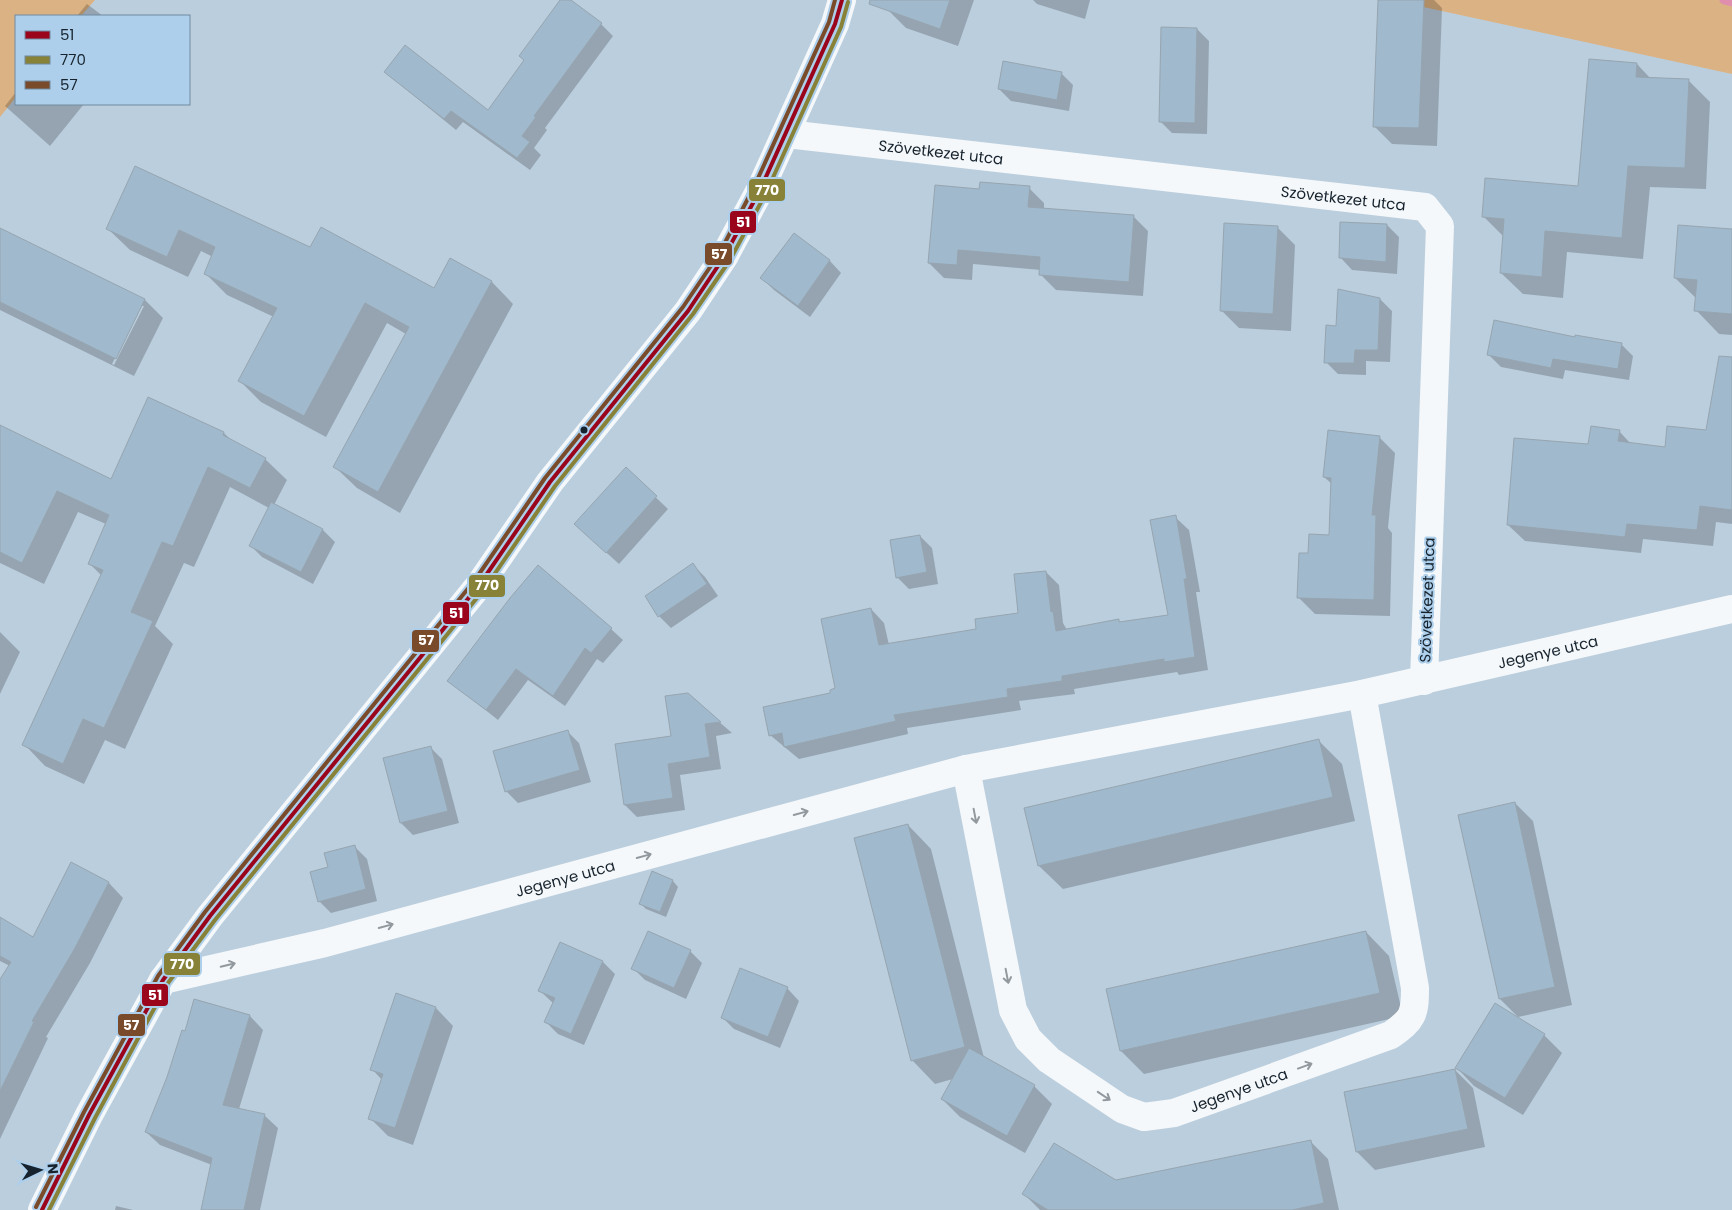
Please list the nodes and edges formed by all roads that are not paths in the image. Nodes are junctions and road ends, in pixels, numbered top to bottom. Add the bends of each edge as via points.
1 (842, 0) edge
2 (787, 134) junction
3 (1732, 610) edge
4 (1424, 681) junction
5 (1362, 694) junction
6 (966, 768) junction
7 (164, 980) junction
8 (42, 1210) edge

1 - 2 street via 835,24
2 - 4 street, Szövetkezet utca via 1425,207 1440,226
2 - 7 street via 724,257 688,311 550,482 480,584 210,916
3 - 4 street, Jegenye utca
4 - 5 street, Jegenye utca
5 - 6 street, Jegenye utca
6 -> 5 street, Jegenye utca via 1014,1010 1028,1039 1049,1060 1122,1109 1144,1117 1174,1113 1391,1035 1408,1023 1415,1007 1415,988
7 -> 6 street, Jegenye utca via 325,943
7 - 8 street via 89,1115

